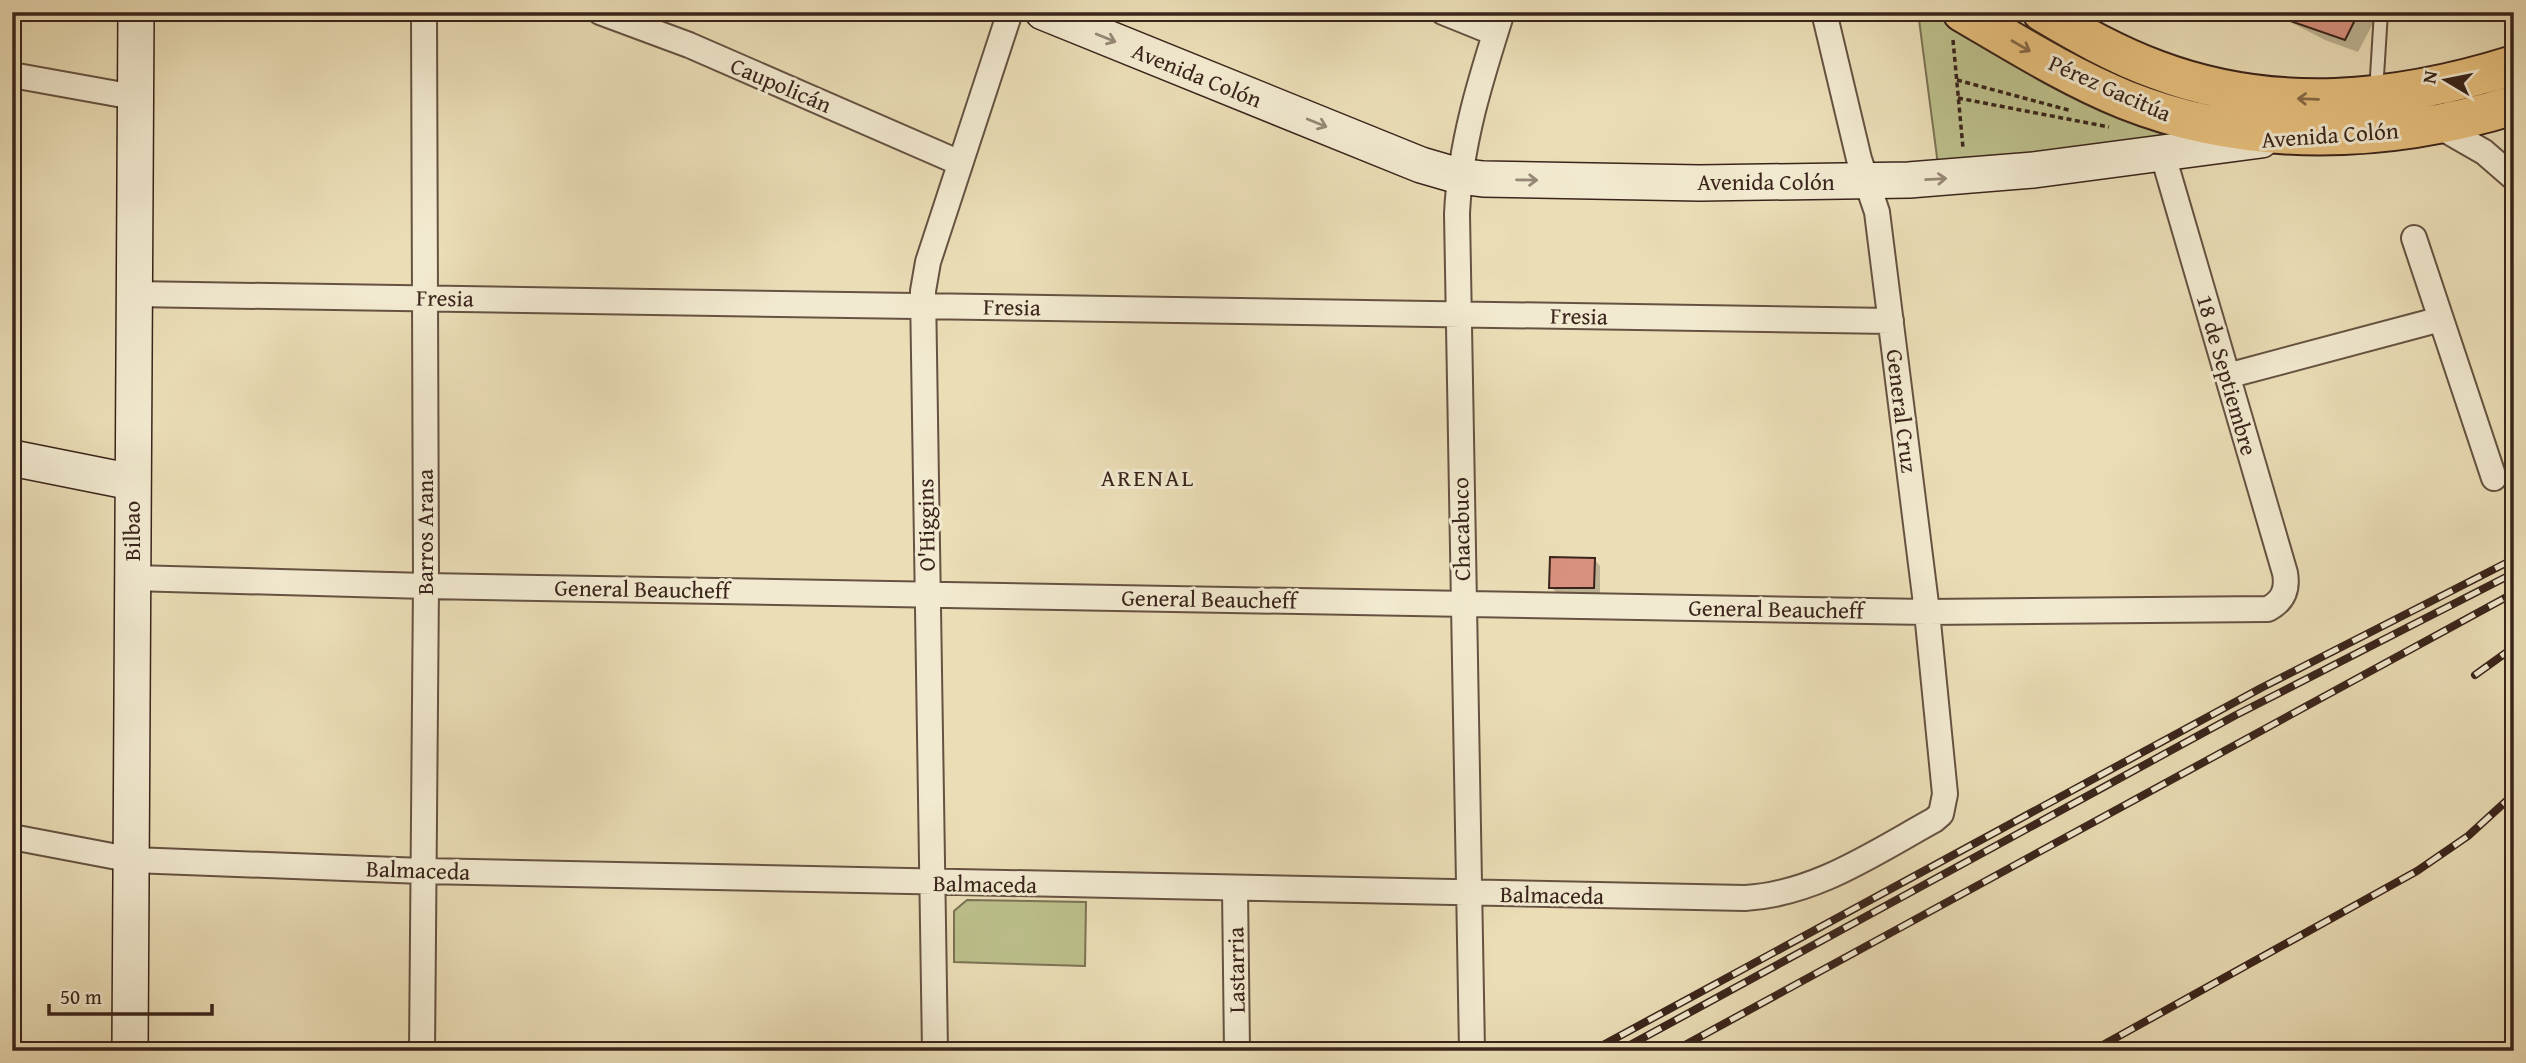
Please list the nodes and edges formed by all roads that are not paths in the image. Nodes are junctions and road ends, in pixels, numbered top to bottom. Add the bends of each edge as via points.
1 (136, 12) edge
2 (424, 12) edge
3 (600, 12) edge
4 (1010, 12) edge
5 (1043, 12) edge
6 (1443, 12) edge
7 (1824, 12) edge
8 (2042, 12) edge
9 (2381, 12) edge
10 (1499, 23) edge
11 (1957, 26) edge
12 (2514, 65) edge
13 (12, 75) edge
14 (2376, 96) junction
15 (134, 97) junction
16 (2498, 110) edge
17 (2437, 125) junction
18 (2310, 136) junction
19 (2162, 152) junction
20 (2484, 152) junction
21 (960, 163) junction
22 (1459, 176) junction
23 (2514, 178) edge
24 (1868, 182) junction
25 (2414, 237) dead end
26 (133, 294) junction
27 (424, 298) junction
28 (923, 305) junction
29 (1458, 314) junction
30 (2441, 319) junction
31 (1891, 321) junction
32 (2227, 376) junction
33 (12, 458) edge
34 (2494, 478) dead end
35 (132, 482) junction
36 (132, 578) junction
37 (426, 586) junction
38 (927, 594) junction
39 (2282, 598) joint
40 (1462, 603) junction
41 (1927, 612) junction
42 (1941, 814) joint
43 (12, 837) edge
44 (132, 860) junction
45 (423, 871) junction
46 (932, 883) junction
47 (1235, 889) junction
48 (1468, 893) junction
49 (130, 1051) edge
50 (422, 1051) edge
51 (935, 1051) edge
52 (1237, 1051) edge
53 (1472, 1051) edge

1 - 15 main road, Bilbao
2 - 27 street, Barros Arana
3 - 21 street, Caupolicán via 688,45
4 - 21 street, O'Higgins
5 -> 22 main road, Avenida Colón via 1421,165
6 - 10 street
7 - 24 street, General Cruz
14 -> 8 main road, Pérez Gacitúa via 2284,98 2210,86 2128,59
9 - 14 lane
10 - 22 street, Chacabuco
11 -> 18 main road, Pérez Gacitúa via 2043,59 2155,111 2245,131
12 - 14 main road, Avenida Colón via 2438,86
13 - 15 street
15 - 26 main road, Bilbao
16 - 17 main road, Avenida Colón
16 - 20 street via 2477,134
17 - 18 main road, Avenida Colón
17 - 20 street
18 - 19 main road, Avenida Colón
24 -> 19 main road, Avenida Colón via 1993,174
19 - 32 street, 18 de Septiembre
20 - 23 street
21 - 28 street, O'Higgins via 925,274
22 -> 24 main road, Avenida Colón
22 - 29 street, Chacabuco
24 - 31 street, General Cruz via 1877,212
25 - 30 street
26 - 27 street, Fresia
26 - 35 main road, Bilbao
27 - 28 street, Fresia
27 - 37 street, Barros Arana
28 - 29 street, Fresia
28 - 38 street, O'Higgins
29 - 31 street, Fresia
29 - 40 street, Chacabuco
30 - 32 street
30 - 34 street
31 - 41 street, General Cruz
32 - 39 street, 18 de Septiembre via 2287,581
33 - 35 main road
35 - 36 main road, Bilbao
36 - 37 street, General Beaucheff
36 - 44 main road, Bilbao
37 - 38 street, General Beaucheff
37 - 45 street, Barros Arana
38 - 40 street, General Beaucheff
38 - 46 street, O'Higgins
39 - 41 street, General Beaucheff via 2259,611
40 - 41 street, General Beaucheff
40 - 48 street, Chacabuco
41 - 42 street, General Cruz via 1945,794
42 - 48 street, Balmaceda via 1836,874 1761,897
43 - 44 street, Balmaceda
44 - 45 street, Balmaceda
44 - 49 main road, Bilbao
45 - 46 street, Balmaceda
45 - 50 street, Barros Arana
46 - 47 street, Balmaceda
46 - 51 street, O'Higgins
47 - 48 street, Balmaceda
47 - 52 street, Lastarria
48 - 53 street, Chacabuco

